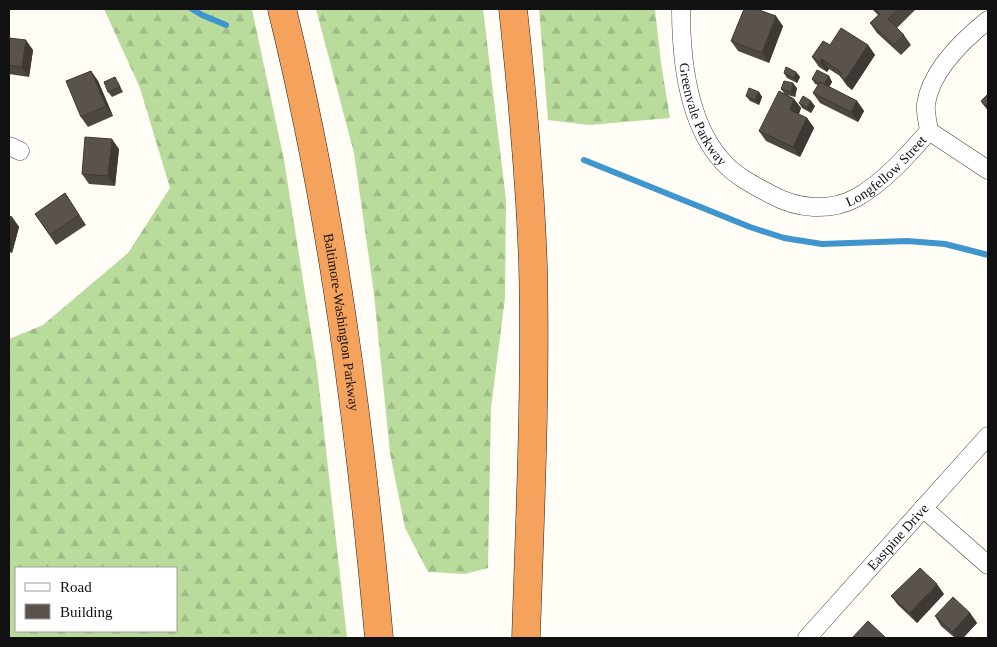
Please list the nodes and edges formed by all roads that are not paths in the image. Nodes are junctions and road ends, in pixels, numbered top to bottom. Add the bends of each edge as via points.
1 (282, 9) edge
2 (513, 9) edge
3 (681, 9) edge
4 (988, 20) edge
5 (929, 131) junction
6 (988, 170) edge
7 (768, 193) joint
8 (988, 436) edge
9 (923, 508) junction
10 (988, 565) edge
11 (379, 638) edge
12 (526, 638) edge
13 (807, 638) edge

1 - 11 highway, Baltimore-Washington Parkway via 318,170 339,294
2 - 12 highway via 533,265
3 - 7 street, Greenvale Parkway via 685,63 697,118 725,164
4 - 5 street, Longfellow Street via 950,57 931,86 926,105
5 - 6 street
5 - 7 street, Longfellow Street via 886,175 834,206 808,208
8 - 9 street, Eastpine Drive
9 - 10 street
9 - 13 street, Eastpine Drive

